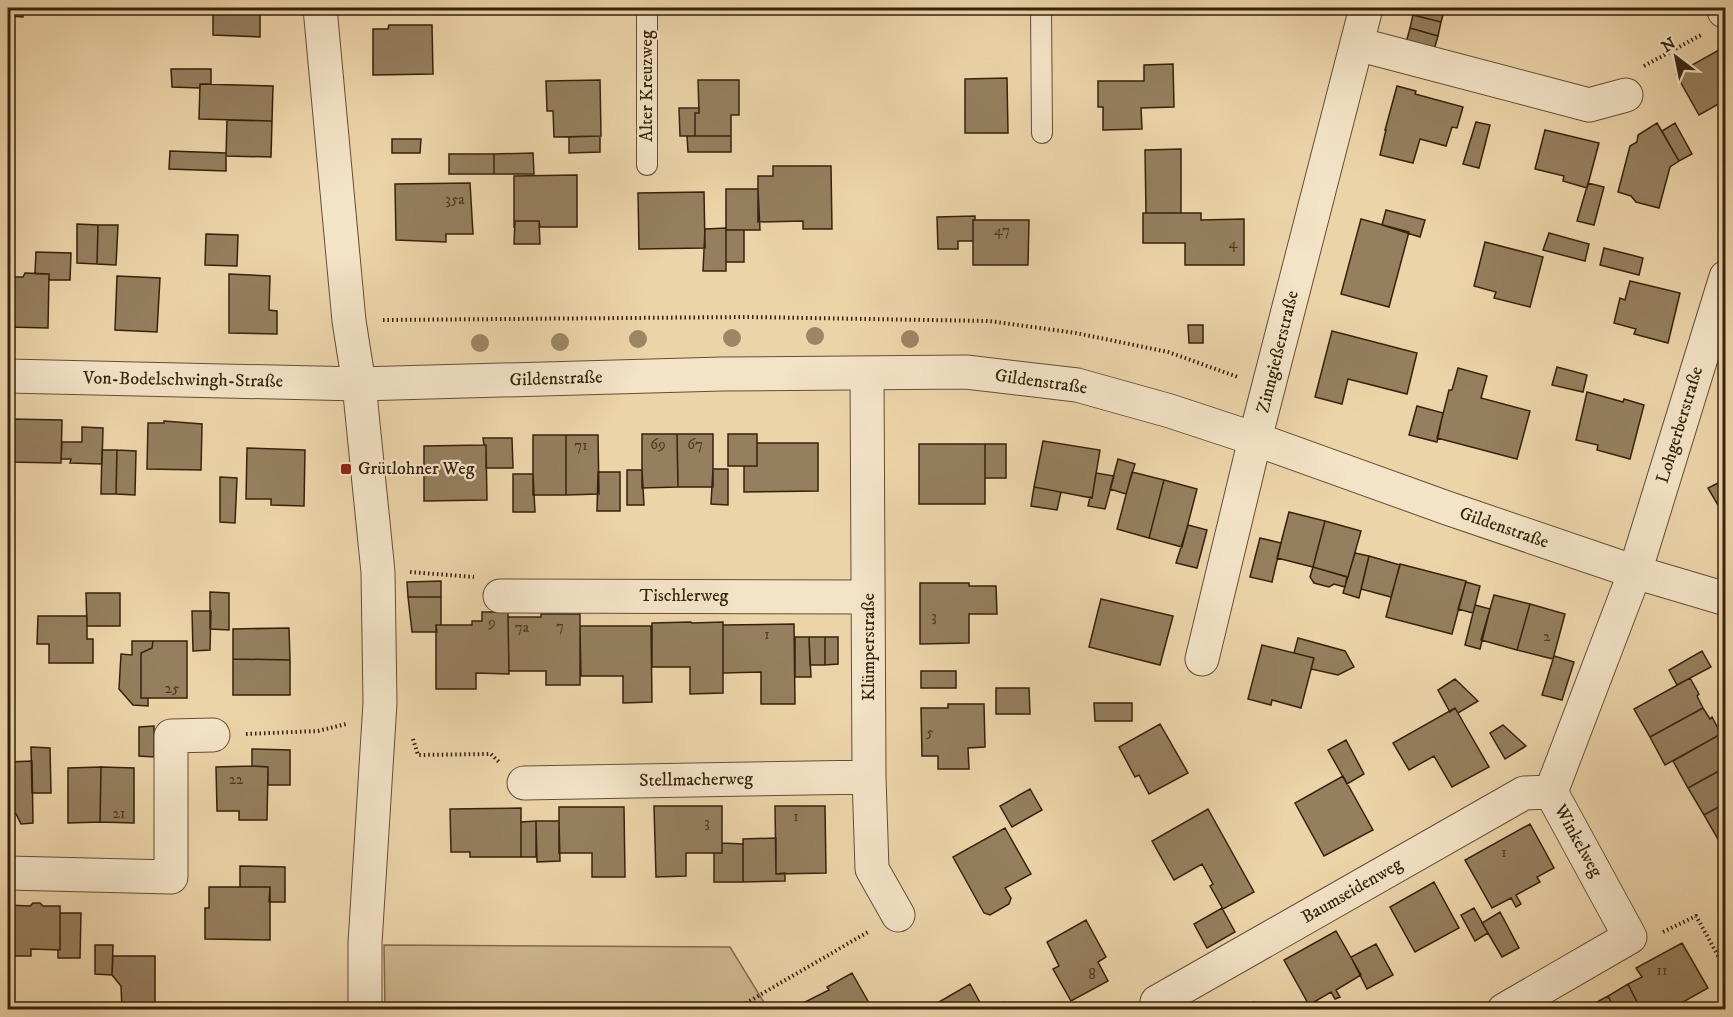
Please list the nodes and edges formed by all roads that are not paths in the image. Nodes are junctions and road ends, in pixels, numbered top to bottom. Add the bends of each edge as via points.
1 (320, 8) edge
2 (647, 8) edge
3 (1041, 8) edge
4 (1366, 8) edge
5 (1357, 44) junction
6 (1626, 95) road end
7 (1042, 133) dead end
8 (647, 165) dead end
9 (1725, 277) edge
10 (867, 373) junction
11 (8, 376) edge
12 (359, 384) junction
13 (1256, 439) junction
14 (1635, 572) junction
15 (500, 596) road end
16 (868, 597) junction
17 (1725, 599) edge
18 (1202, 659) dead end
19 (213, 735) road end
20 (869, 777) junction
21 (524, 783) road end
22 (1551, 792) junction
23 (8, 873) edge
24 (898, 915) road end
25 (1157, 1002) dead end
26 (365, 1010) edge
27 (1504, 1010) edge

1 - 12 street via 349,321
2 - 8 lane, Alter Kreuzweg
3 - 7 lane
4 - 5 street, Zinngießerstraße
5 - 6 street via 1589,105
5 - 13 street, Zinngießerstraße
9 - 14 street, Lohgerberstraße
10 - 12 street, Gildenstraße
10 - 13 street, Gildenstraße via 966,372 1077,385
10 - 16 street, Klümperstraße
11 - 12 street, Von-Bodelschwingh-Straße
12 - 26 street via 378,572 380,703 365,943
13 - 14 street, Gildenstraße
13 - 18 street, Zinngießerstraße
14 - 17 street, Gildenstraße
14 - 22 street, Winkelweg
15 - 16 street, Tischlerweg
16 - 20 street, Klümperstraße
19 - 23 street via 171,736 171,877
20 - 21 street, Stellmacherweg
20 - 24 street, Klümperstraße via 872,869
22 - 25 street, Baumseidenweg via 1524,793
22 - 27 street, Winkelweg via 1630,937

